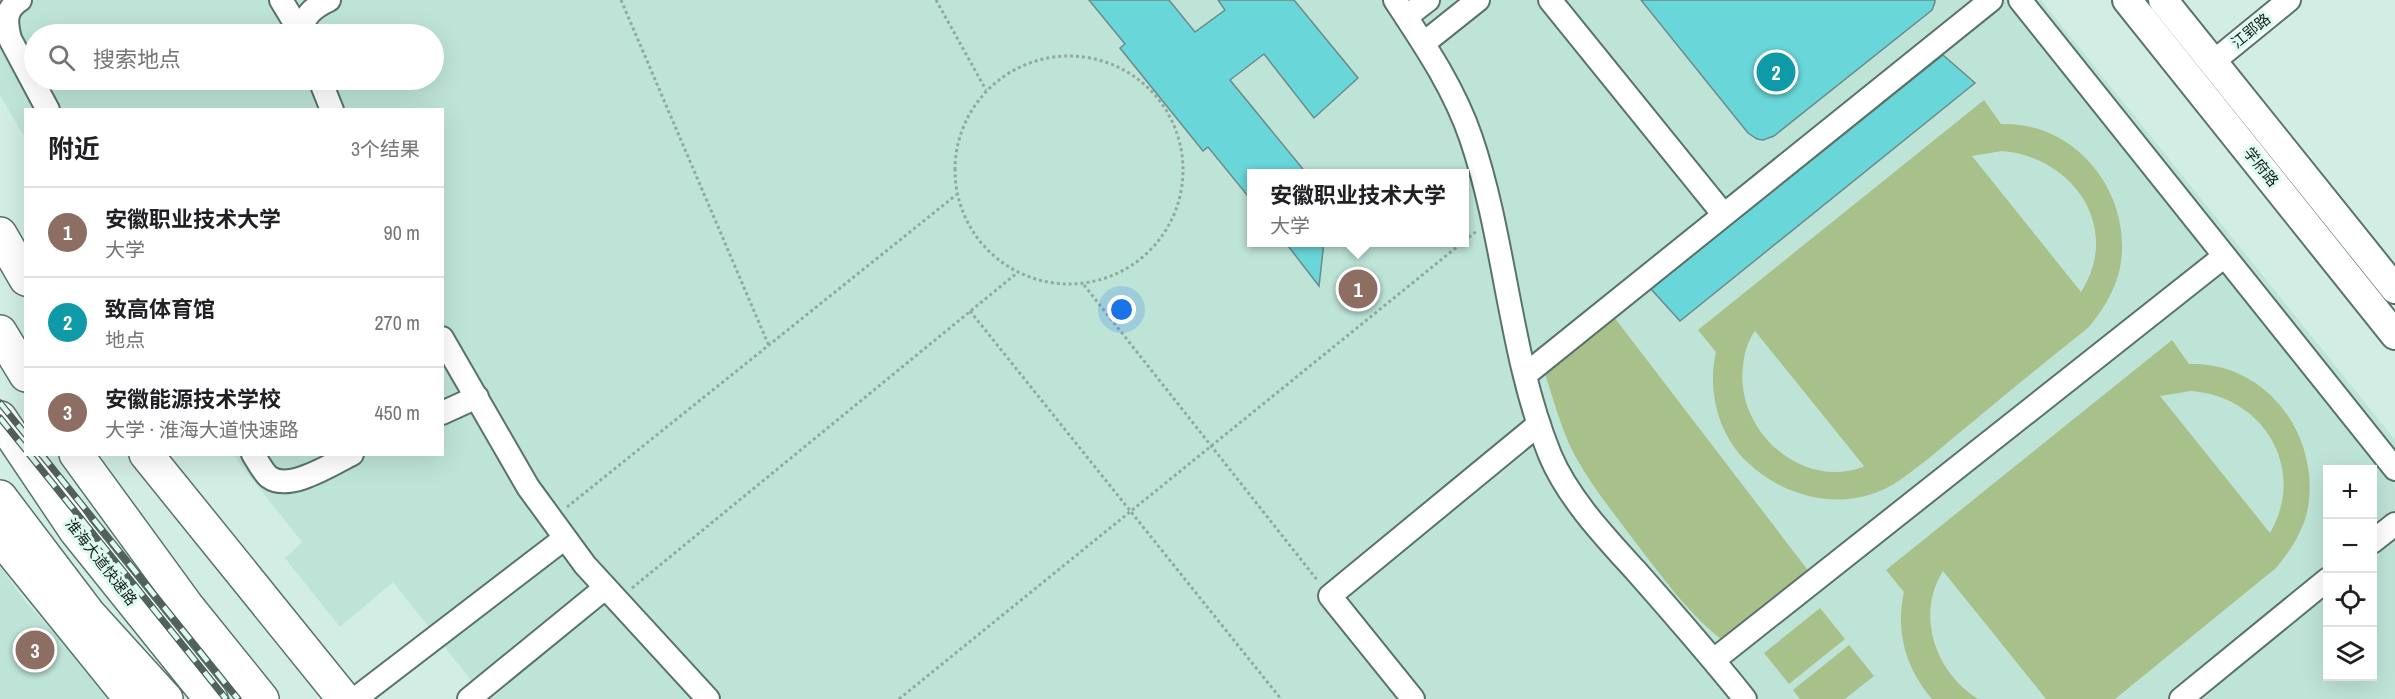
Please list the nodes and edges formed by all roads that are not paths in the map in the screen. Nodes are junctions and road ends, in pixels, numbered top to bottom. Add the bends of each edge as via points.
1 (20, 0) edge
2 (281, 0) edge
3 (329, 0) edge
4 (1428, 0) edge
5 (1478, 0) edge
6 (1550, 0) edge
7 (1991, 0) edge
8 (2020, 0) edge
9 (2127, 0) edge
10 (2163, 0) edge
11 (2289, 0) edge
12 (1401, 9) edge
13 (296, 24) edge
14 (303, 24) edge
15 (1424, 43) junction
16 (2213, 62) junction
17 (24, 65) edge
18 (37, 90) edge
19 (324, 90) edge
20 (47, 108) edge
21 (331, 108) edge
22 (1724, 215) junction
23 (0, 234) edge
24 (0, 250) edge
25 (2222, 258) dead end
26 (24, 276) edge
27 (2395, 289) edge
28 (24, 291) edge
29 (0, 332) edge
30 (2395, 335) edge
31 (444, 341) edge
32 (24, 372) edge
33 (1525, 375) junction
34 (477, 398) junction
35 (444, 412) edge
36 (0, 418) edge
37 (1539, 424) junction
38 (24, 454) edge
39 (26, 456) edge
40 (77, 456) edge
41 (128, 456) edge
42 (148, 456) edge
43 (254, 456) edge
44 (348, 456) edge
45 (2395, 469) edge
46 (0, 497) edge
47 (2395, 524) edge
48 (559, 529) junction
49 (0, 537) edge
50 (2377, 540) edge
51 (2323, 583) edge
52 (611, 594) junction
53 (1714, 660) junction
54 (131, 699) edge
55 (166, 699) edge
56 (211, 699) edge
57 (262, 699) edge
58 (316, 699) edge
59 (344, 699) edge
60 (355, 699) edge
61 (469, 699) edge
62 (708, 699) edge
63 (1413, 699) edge
64 (1744, 699) edge
65 (2181, 699) edge

1 - 17 street via 10,8 7,29
2 - 13 street
3 - 14 street via 310,12
4 - 12 street
5 - 15 street
6 - 22 street
7 - 22 street
8 - 45 street
9 - 30 main road, 学府路
10 - 16 main road, 学府路
11 - 16 street, 江郢路
12 - 15 street
15 - 33 street via 1457,101 1485,184
16 - 27 main road, 学府路
18 - 20 street
19 - 21 street
22 - 33 street
23 - 26 highway
24 - 28 highway
25 - 53 street
29 - 32 highway
31 - 34 street
33 - 37 street
34 - 35 street
34 - 48 street via 528,487
36 - 38 highway, 淮海大道快速路
37 - 53 street via 1551,458 1572,493
37 - 63 street via 1330,596
39 - 56 highway, 淮海大道快速路 via 76,531
40 - 57 highway via 187,606
41 - 58 highway
42 - 59 highway
43 - 44 street via 268,476 291,483
46 - 55 highway via 88,613
47 - 50 street
48 - 52 street
48 - 60 street
49 - 54 highway
51 - 65 street
52 - 61 street
52 - 62 street
53 - 64 street

